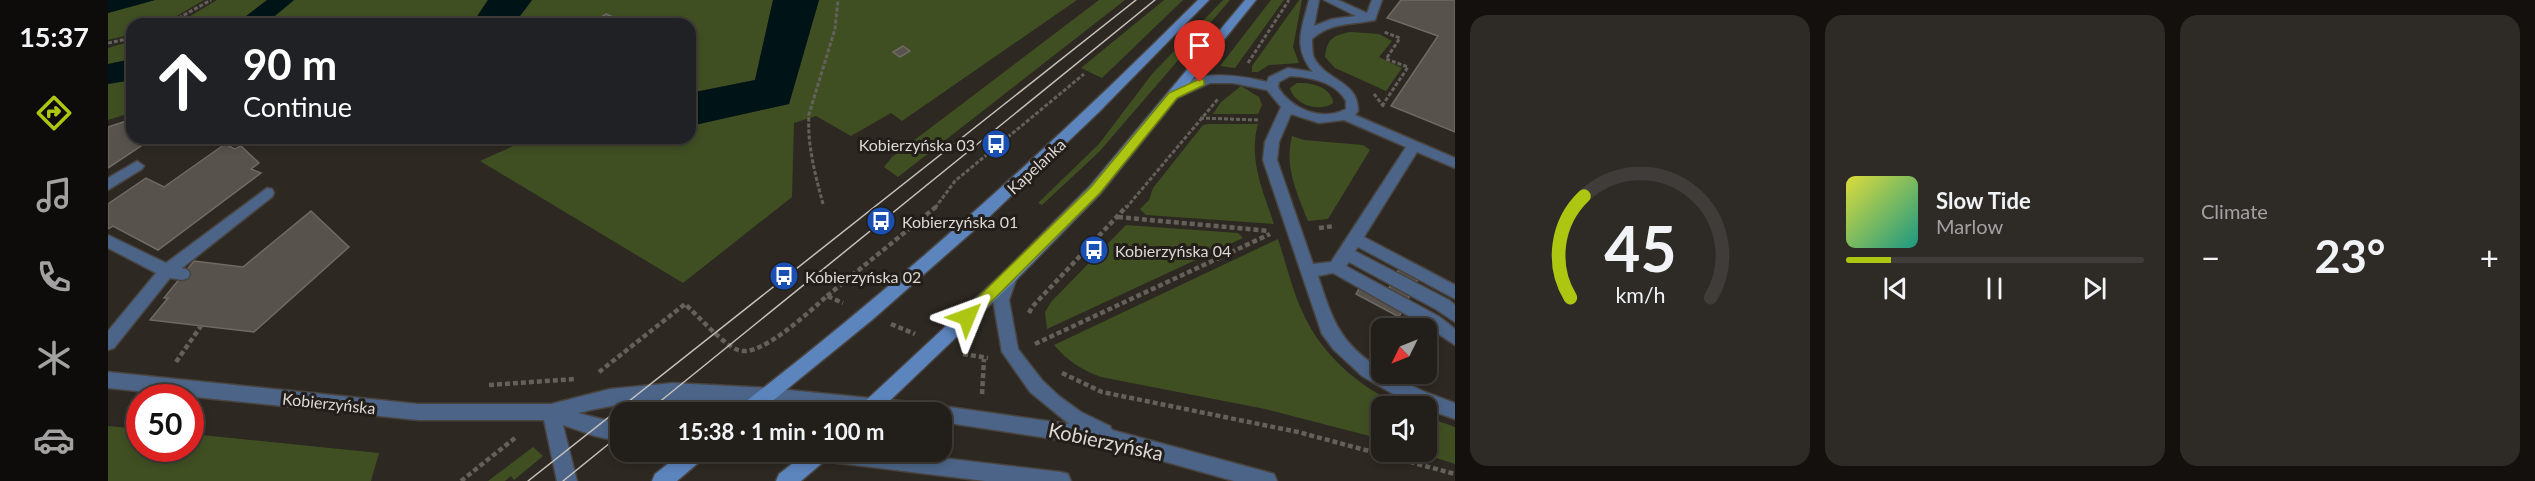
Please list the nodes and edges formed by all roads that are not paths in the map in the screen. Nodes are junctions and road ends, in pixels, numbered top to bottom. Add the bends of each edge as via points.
1 (1204, 0) edge
2 (1251, 0) edge
3 (1314, 0) edge
4 (1329, 0) edge
5 (1377, 0) edge
6 (1371, 18) junction
7 (1306, 38) junction
8 (1326, 79) junction
9 (1272, 87) junction
10 (1173, 96) junction
11 (1287, 106) junction
12 (1346, 116) junction
13 (1414, 145) junction
14 (1455, 163) edge
15 (137, 166) dead end
16 (108, 185) edge
17 (267, 193) dead end
18 (1355, 239) junction
19 (108, 241) edge
20 (1347, 254) junction
21 (1335, 267) junction
22 (1308, 271) junction
23 (175, 272) junction
24 (1009, 277) junction
25 (1454, 289) edge
26 (1449, 310) edge
27 (1427, 318) edge
28 (1437, 320) edge
29 (1437, 324) edge
30 (1455, 338) edge
31 (108, 343) edge
32 (108, 380) edge
33 (768, 396) junction
34 (760, 402) edge
35 (815, 402) edge
36 (877, 402) edge
37 (1455, 411) edge
38 (549, 412) junction
39 (952, 415) edge
40 (610, 431) edge
41 (1120, 440) junction
42 (685, 462) edge
43 (809, 462) edge
44 (904, 462) edge
45 (567, 481) edge
46 (662, 481) edge
47 (786, 481) edge
48 (1061, 481) edge
49 (1267, 481) edge

1 - 33 main road, Kapelanka via 1032,171 869,314
2 - 10 main road
3 - 7 street
4 - 6 street
5 - 6 street
6 - 7 street via 1329,23
7 - 8 street via 1308,58
8 - 9 street via 1288,72 1274,80
8 - 12 street via 1351,98 1352,111
9 - 10 street via 1237,78 1210,79
9 - 11 street
10 - 24 main road via 1095,190
11 - 12 street via 1318,118
11 - 22 street via 1272,142 1270,160
12 - 13 street
13 - 14 street
13 - 18 street
15 - 16 street
17 - 23 street
18 - 20 street
18 - 25 street
19 - 23 street
20 - 21 street
20 - 26 street
21 - 22 street
21 - 27 street
22 - 37 street via 1323,317 1344,351 1391,386
23 - 31 street
24 - 36 main road
24 - 41 street via 1001,300 1010,352 1037,388 1053,402 1075,418
25 - 26 street
26 - 28 street
29 - 30 street
32 - 38 street, Kobierzyńska via 417,412
33 - 34 main road, Kapelanka
33 - 35 street, Kobierzyńska
33 - 38 street, Kobierzyńska via 673,391 610,397
38 - 40 street, Kobierzyńska
38 - 45 street
39 - 41 street, Kobierzyńska
41 - 49 street, Kobierzyńska
42 - 46 main road
43 - 47 main road
44 - 48 street

